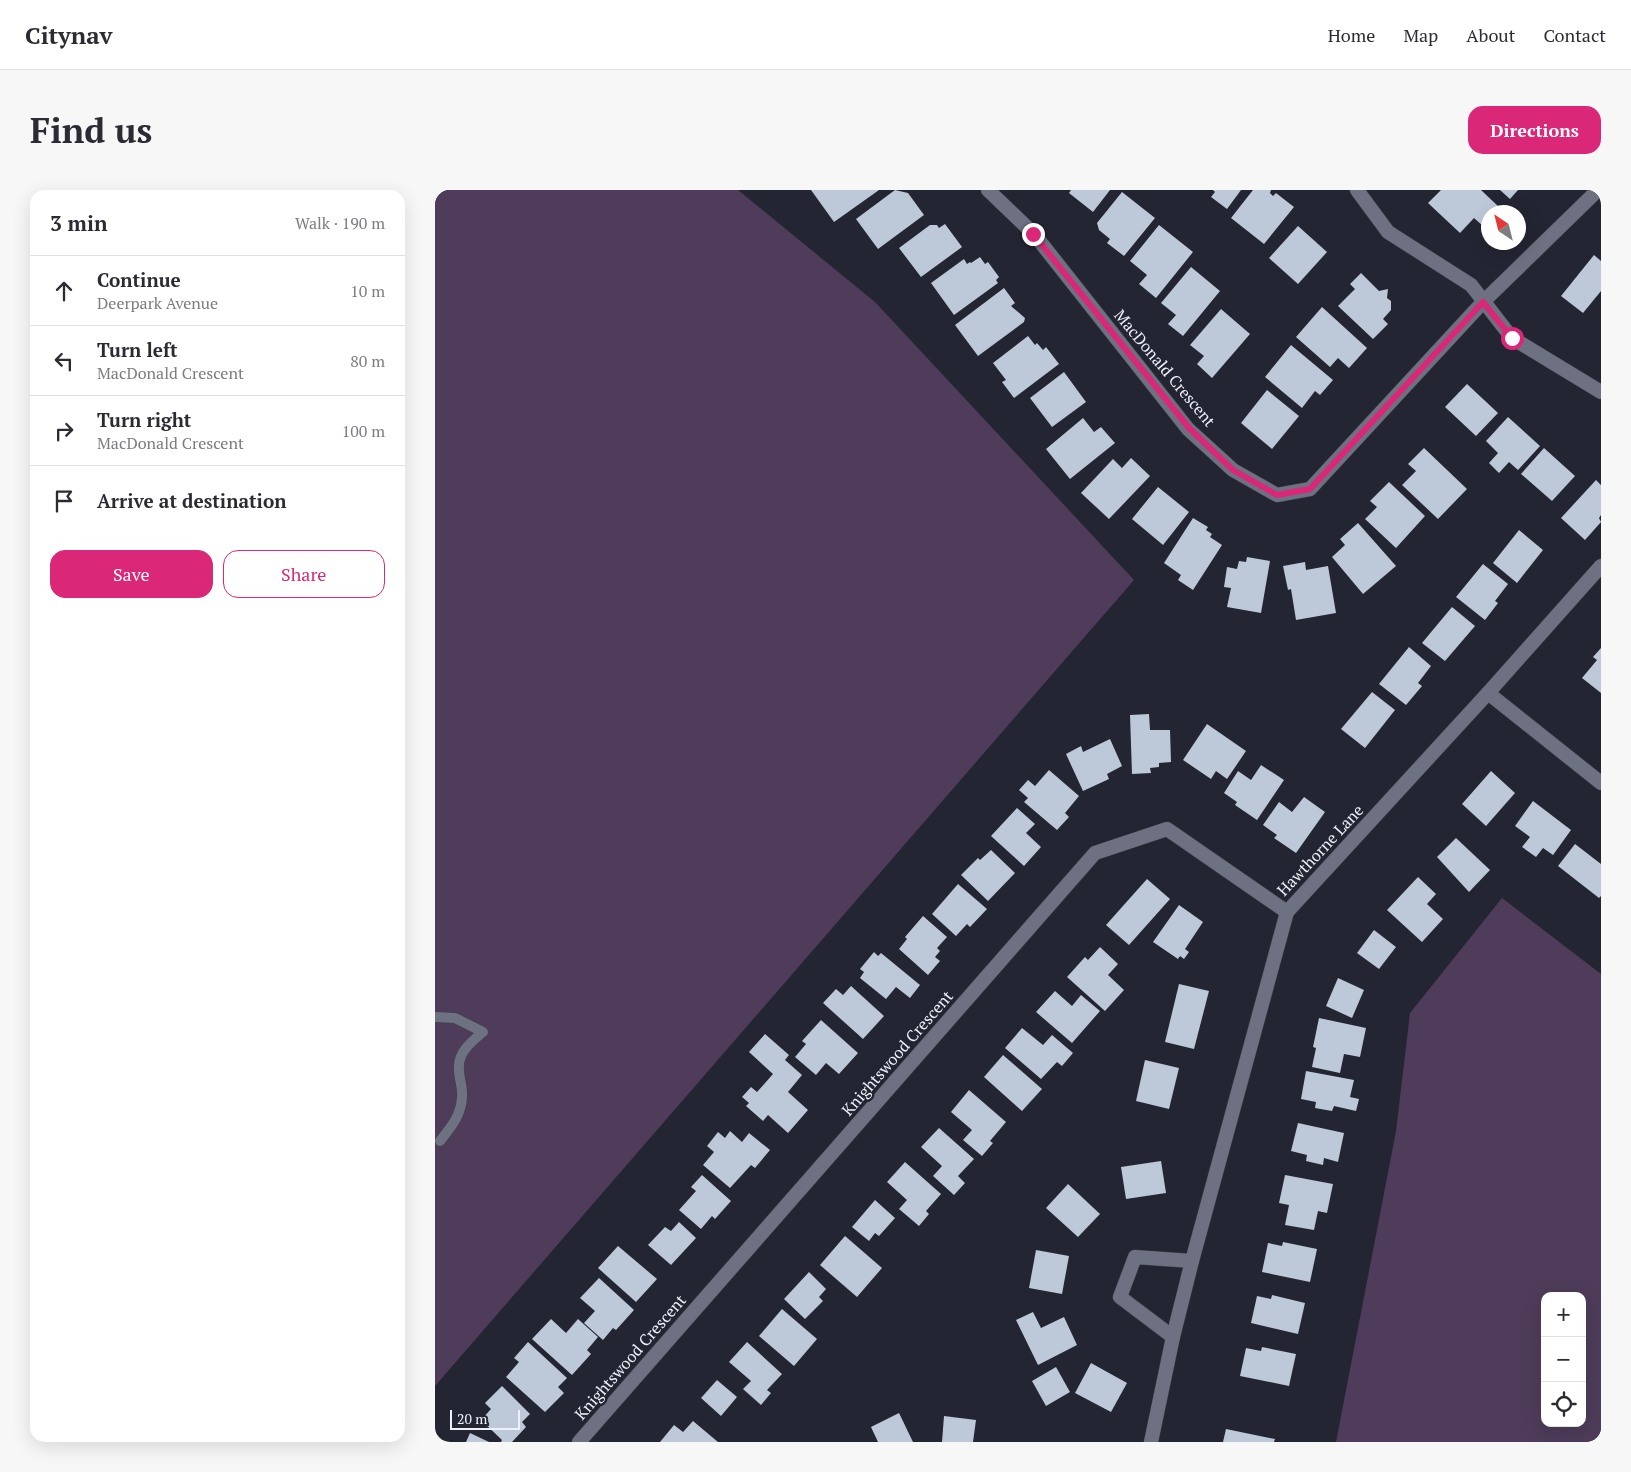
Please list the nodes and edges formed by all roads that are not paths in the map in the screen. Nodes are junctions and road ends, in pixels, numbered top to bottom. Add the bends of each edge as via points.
1 (988, 190) edge
2 (1357, 190) edge
3 (1598, 190) edge
4 (1483, 302) junction
5 (1601, 392) edge
6 (1601, 566) edge
7 (1488, 692) junction
8 (1601, 783) edge
9 (1287, 912) junction
10 (436, 1017) dead end
11 (440, 1141) dead end
12 (1192, 1261) junction
13 (1173, 1338) junction
14 (579, 1442) edge
15 (1151, 1442) edge

1 - 4 street, MacDonald Crescent via 1033,234 1189,428 1233,470 1277,495 1310,489
2 - 4 street via 1388,232 1471,285
3 - 4 street, MacDonald Crescent
4 - 5 street via 1512,338
6 - 7 street, Hawthorne Lane
7 - 8 street
7 - 9 street, Hawthorne Lane
9 - 12 street, Hawthorne Lane
9 - 14 street, Knightswood Crescent via 1167,829 1095,853
10 - 11 lane via 455,1018 483,1032 460,1058 461,1106 454,1124
12 - 13 street, Hawthorne Lane
12 - 13 street via 1135,1258 1120,1297
13 - 15 street, Hawthorne Lane

